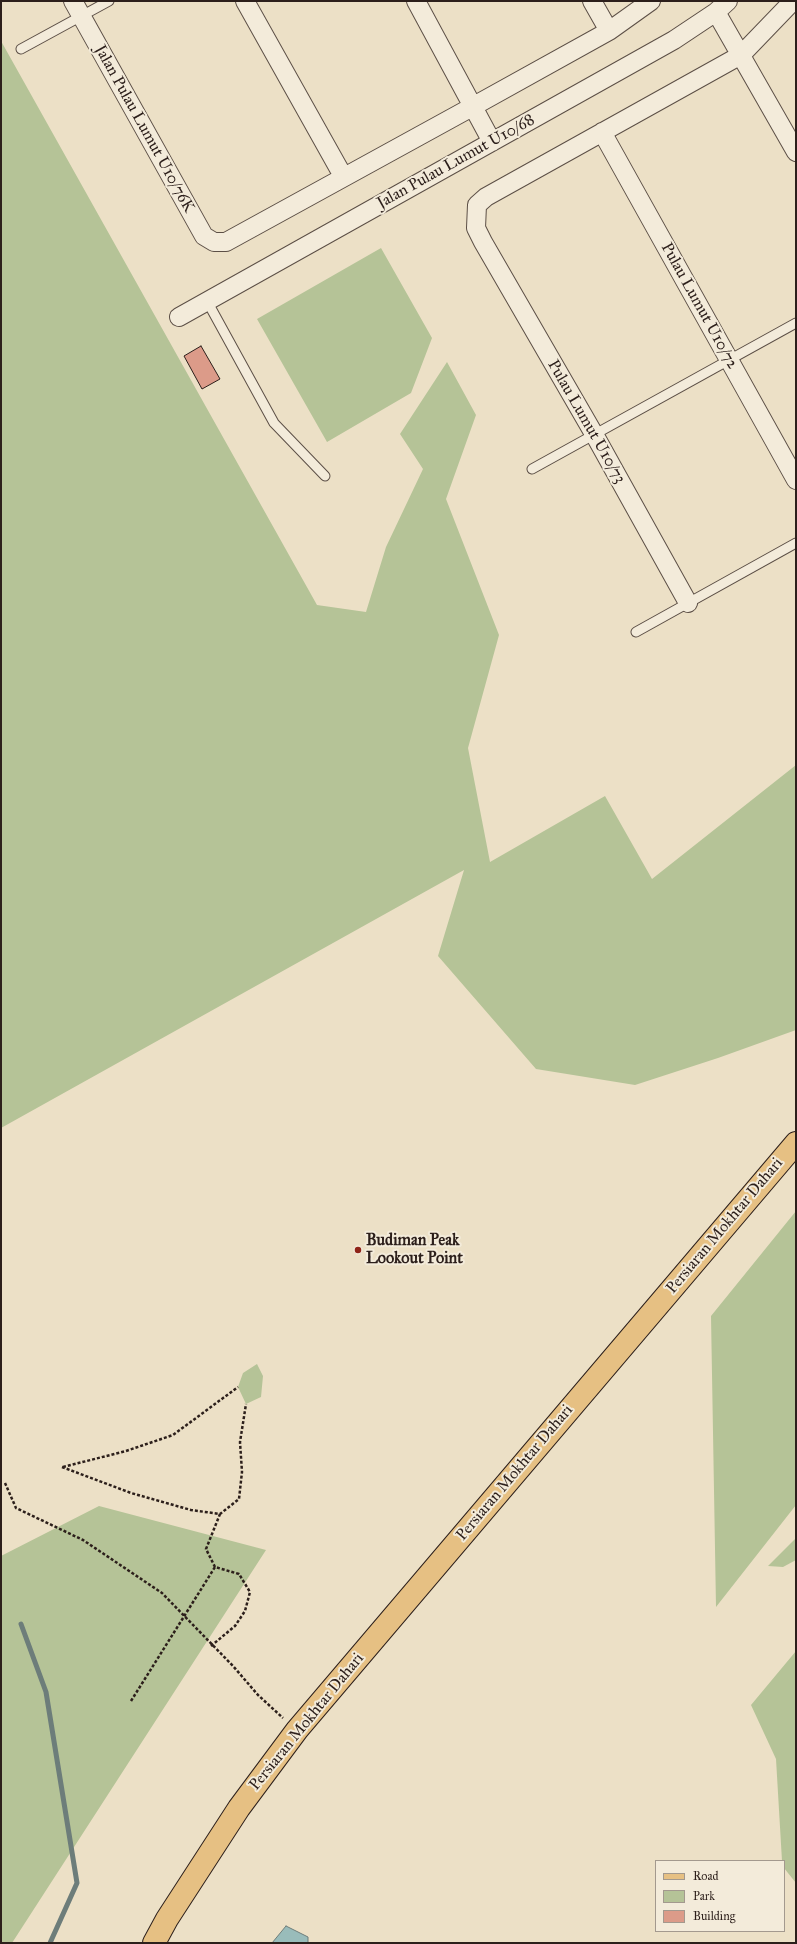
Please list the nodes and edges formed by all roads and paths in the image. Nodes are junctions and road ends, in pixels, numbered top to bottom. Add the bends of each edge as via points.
1 (109, 1) edge
2 (246, 1) edge
3 (416, 1) edge
4 (592, 1) edge
5 (651, 1) edge
6 (793, 1) edge
7 (722, 6) edge
8 (78, 9) edge
9 (609, 31) junction
10 (21, 50) dead end
11 (741, 55) junction
12 (472, 107) junction
13 (602, 132) junction
14 (492, 142) junction
15 (796, 152) edge
16 (344, 176) junction
17 (207, 301) junction
18 (179, 316) dead end
19 (796, 323) edge
20 (729, 360) junction
21 (594, 434) junction
22 (532, 469) dead end
23 (325, 476) dead end
24 (796, 480) edge
25 (796, 543) edge
26 (688, 603) junction
27 (636, 632) dead end
28 (796, 1143) edge
29 (238, 1387) dead end
30 (246, 1404) dead end
31 (5, 1483) dead end
32 (220, 1514) junction
33 (215, 1567) junction
34 (184, 1617) junction
35 (211, 1646) junction
36 (131, 1701) dead end
37 (297, 1730) junction
38 (239, 1808) junction
39 (138, 1943) edge
40 (154, 1943) edge

1 - 8 lane
2 - 16 street
3 - 12 street
4 - 9 street
5 - 9 street
6 - 11 street
7 - 11 street
7 - 14 street, Jalan Pulau Lumut U10/68 via 674,40
8 - 10 lane
8 - 16 street, Jalan Pulau Lumut U10/76K via 204,236 214,242 226,242
9 - 12 street
11 - 13 street
11 - 15 street
12 - 14 street
12 - 16 street
13 - 20 street, Pulau Lumut U10/72
13 - 21 street, Pulau Lumut U10/73 via 486,197 477,205 476,228
14 - 17 street, Jalan Pulau Lumut U10/68
17 - 18 street, Jalan Pulau Lumut U10/68
17 - 23 lane via 274,423
19 - 20 lane
20 - 21 lane
20 - 24 street, Pulau Lumut U10/72
21 - 22 lane
21 - 26 street, Pulau Lumut U10/73
25 - 26 lane
26 - 27 lane
28 - 37 main road, Persiaran Mokhtar Dahari
29 - 32 path via 173,1435 126,1451 62,1467 131,1494 191,1510
30 - 32 path via 240,1442 242,1472 239,1499
31 - 34 path via 16,1508 83,1540 162,1593
32 - 33 path via 206,1549
33 - 34 path
33 - 35 path via 239,1574 250,1592 245,1611 235,1626
34 - 35 path
34 - 36 path
35 - 37 path via 233,1666 258,1695
37 - 38 main road, Persiaran Mokhtar Dahari
38 - 39 main road, Persiaran Mokhtar Dahari via 194,1851 161,1900
38 - 40 main road, Persiaran Mokhtar Dahari

